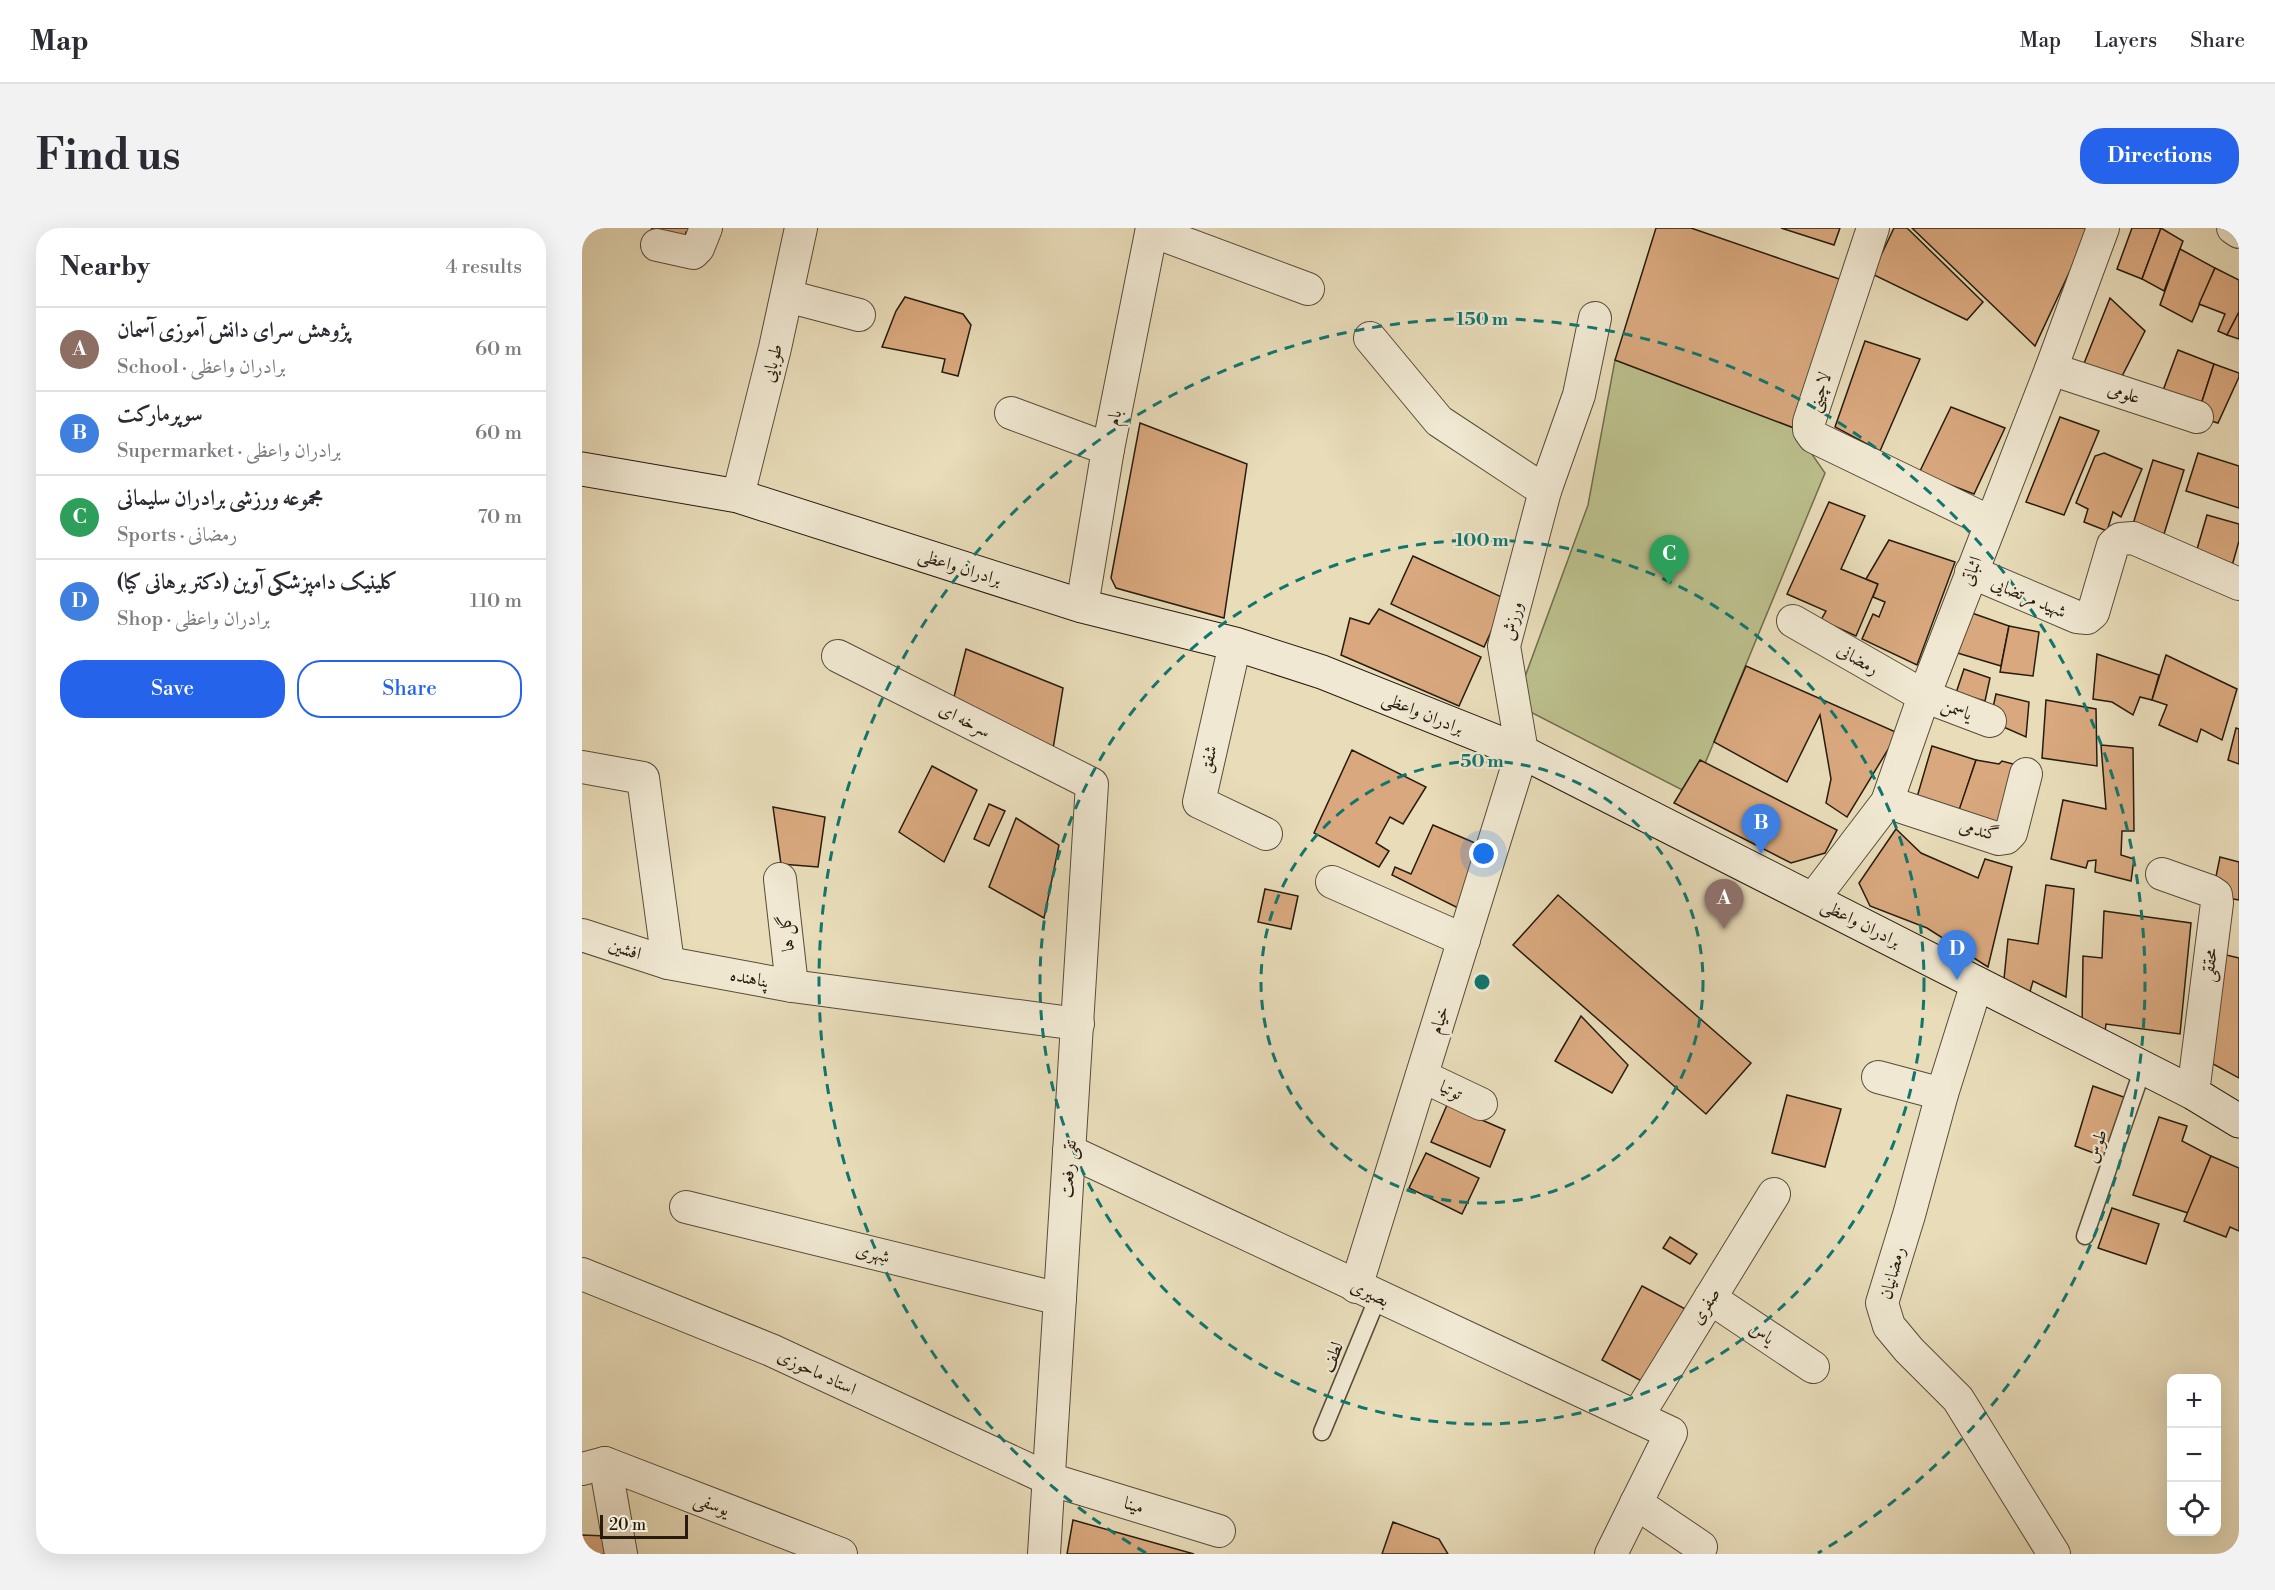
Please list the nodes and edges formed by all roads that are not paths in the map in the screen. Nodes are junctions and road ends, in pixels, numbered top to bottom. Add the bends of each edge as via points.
1 (706, 228) edge
2 (801, 228) edge
3 (1873, 228) edge
4 (2103, 228) edge
5 (2233, 228) edge
6 (1152, 229) edge
7 (2239, 232) edge
8 (657, 244) dead end
9 (1308, 288) dead end
10 (787, 296) junction
11 (859, 315) dead end
12 (1595, 318) dead end
13 (1370, 338) dead end
14 (2051, 369) junction
15 (1011, 413) dead end
16 (2197, 417) dead end
17 (1108, 449) junction
18 (582, 469) edge
19 (1545, 491) junction
20 (738, 496) junction
21 (1990, 522) junction
22 (1971, 572) junction
23 (2239, 585) edge
24 (1082, 606) junction
25 (1793, 621) dead end
26 (1235, 644) junction
27 (838, 656) dead end
28 (1924, 696) junction
29 (1990, 721) dead end
30 (1522, 752) junction
31 (582, 767) edge
32 (2026, 774) dead end
33 (1092, 784) joint
34 (1887, 802) junction
35 (1266, 834) dead end
36 (2162, 874) dead end
37 (780, 879) dead end
38 (1332, 882) dead end
39 (1813, 899) junction
40 (582, 935) edge
41 (1464, 940) junction
42 (668, 963) junction
43 (1977, 983) junction
44 (792, 987) junction
45 (1078, 1024) junction
46 (2143, 1068) junction
47 (1422, 1076) junction
48 (1878, 1077) dead end
49 (2193, 1093) junction
50 (1942, 1094) junction
51 (1481, 1104) dead end
52 (2239, 1121) edge
53 (1069, 1151) junction
54 (1774, 1194) dead end
55 (686, 1207) dead end
56 (2085, 1236) dead end
57 (582, 1274) edge
58 (1367, 1292) junction
59 (1710, 1298) junction
60 (1060, 1299) junction
61 (1813, 1367) dead end
62 (1637, 1417) junction
63 (1322, 1432) dead end
64 (593, 1466) edge
65 (1049, 1479) junction
66 (1636, 1503) junction
67 (1219, 1531) dead end
68 (1701, 1547) dead end
69 (621, 1554) edge
70 (841, 1554) edge
71 (1044, 1554) edge
72 (1611, 1554) edge
73 (2054, 1554) edge

1 - 8 street via 693,253
2 - 10 street, طوبایی
3 - 21 street, لاچینی via 1809,430 1814,438
4 - 14 street, اثباتی
5 - 7 street
6 - 9 street, بام
6 - 17 street, بام
10 - 11 street
10 - 20 street, طوبایی
12 - 19 street, ورزش via 1579,395
13 - 19 street via 1438,421
14 - 16 street, علومی
14 - 21 street, اثباتی
15 - 17 street
17 - 24 street, بام
18 - 20 main road, برادران واعظی
19 - 30 street, ورزش via 1504,646
20 - 24 main road, برادران واعظی
21 - 22 street, اثباتی
22 - 23 street, شهید مرتضایی via 2087,618 2093,613 2113,545 2120,539 2133,538
22 - 28 street, اثباتی
24 - 26 main road, برادران واعظی
25 - 28 street, رمضانی
26 - 30 main road, برادران واعظی via 1322,672
26 - 35 street, شفق via 1199,802
27 - 33 street, سرخه ای
28 - 29 street, یاسمن
28 - 34 street, اثباتی
30 - 39 main road, برادران واعظی
30 - 41 street, خیام
31 - 42 street via 643,778
32 - 34 street, گندمی via 2006,838
33 - 45 street, تقی رفعت
34 - 39 street, اثباتی
36 - 49 street, محققی via 2216,895
37 - 44 street, گل ها
38 - 41 street
39 - 43 main road, برادران واعظی
40 - 42 street, افشین
41 - 47 street, خیام
42 - 44 street, پناهنده
43 - 46 main road, برادران واعظی
43 - 50 street, رمضانیان
44 - 45 street, پناهنده
45 - 53 street, تقی رفعت
46 - 49 main road, برادران واعظی
46 - 56 lane, طوس
47 - 51 street, توتیا
47 - 58 street, خیام
48 - 50 street
49 - 52 main road, برادران واعظی
50 - 73 street, رمضانیان via 1882,1303 1889,1326 1958,1399
53 - 58 street, بصیری
53 - 60 street, تقی رفعت
54 - 59 street, صفری
55 - 60 street, شهری
57 - 65 street, استاد ماحوزی via 771,1350
58 - 62 street, بصیری
58 - 63 lane, لطف
59 - 61 street, یاس
59 - 62 street, صفری
60 - 65 street, تقی رفعت
62 - 66 street, بصیری via 1671,1433
64 - 69 street
64 - 70 street, یوسفی
65 - 67 street, مینا
65 - 71 street, تقی رفعت
66 - 68 street
66 - 72 street

